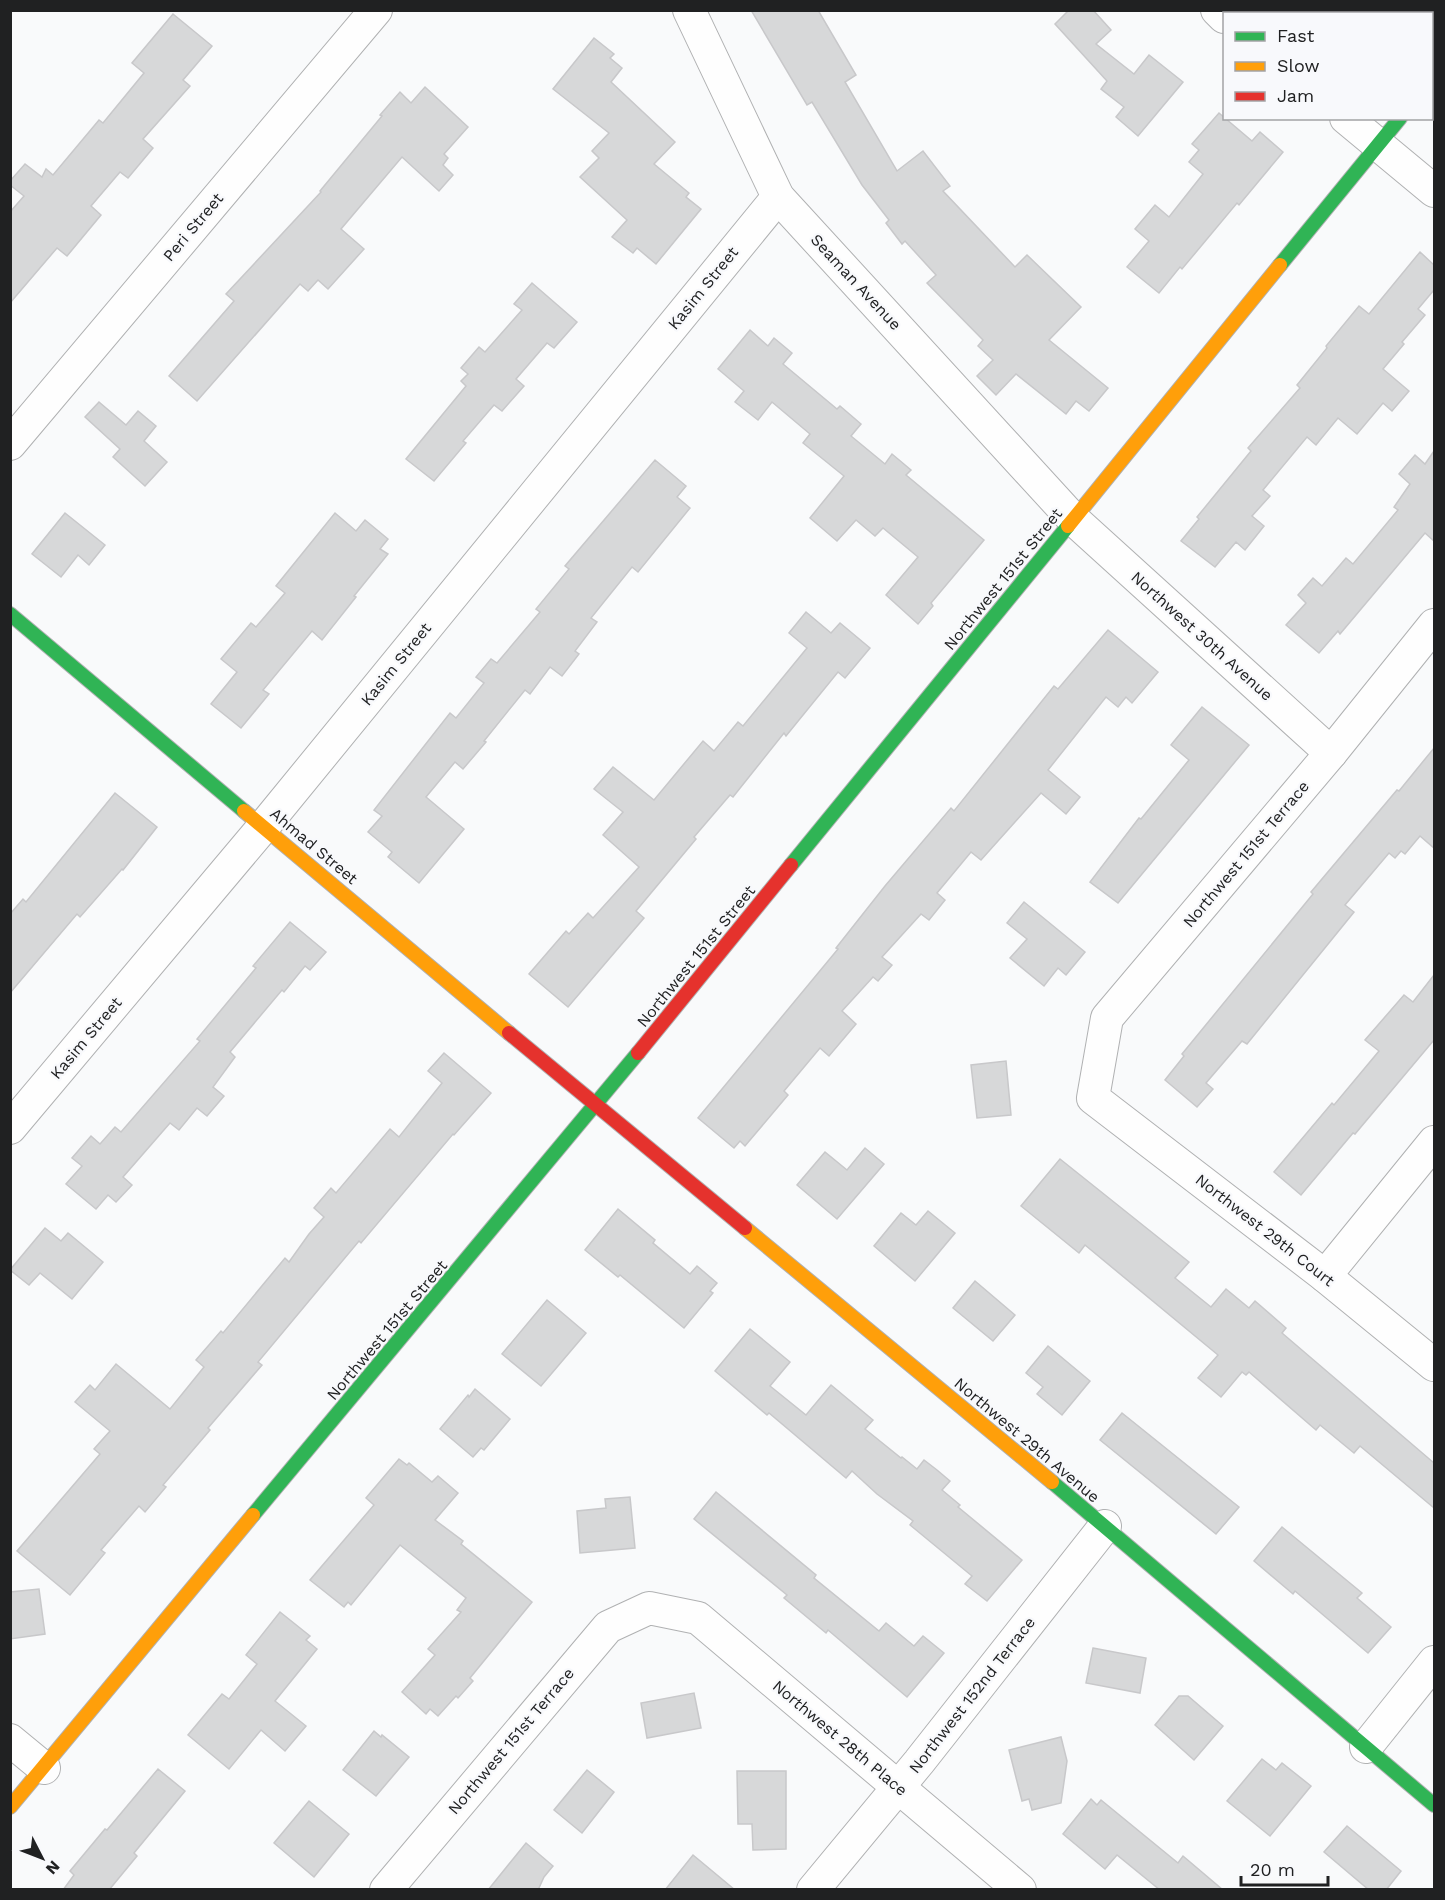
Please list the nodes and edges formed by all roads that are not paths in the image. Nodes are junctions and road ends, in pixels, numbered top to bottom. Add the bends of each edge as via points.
1 (376, 10) edge
2 (689, 10) edge
3 (1348, 120) edge
4 (1398, 120) edge
5 (1377, 145) junction
6 (1434, 191) edge
7 (778, 197) junction
8 (10, 444) edge
9 (1073, 519) junction
10 (10, 614) edge
11 (1434, 625) edge
12 (1331, 753) junction
13 (264, 825) junction
14 (1093, 1098) joint
15 (595, 1105) junction
16 (10, 1128) edge
17 (1434, 1142) edge
18 (1325, 1276) junction
19 (1434, 1365) edge
20 (1105, 1526) junction
21 (649, 1608) joint
22 (1434, 1662) edge
23 (10, 1740) edge
24 (1366, 1747) junction
25 (44, 1768) junction
26 (898, 1788) junction
27 (1434, 1805) edge
28 (10, 1808) edge
29 (386, 1890) edge
30 (813, 1890) edge
31 (1020, 1890) edge

1 - 8 street, Peri Street
2 - 7 street, Seaman Avenue
3 - 5 street
4 - 5 street, Northwest 151st Street
5 - 6 street
5 - 9 street, Northwest 151st Street
7 - 9 street, Seaman Avenue
7 - 13 street, Kasim Street
9 - 12 street, Northwest 30th Avenue
9 - 15 street, Northwest 151st Street
10 - 13 street, Ahmad Street
11 - 12 street, Northwest 151st Terrace
12 - 14 street, Northwest 151st Terrace via 1107,1018
13 - 15 street, Ahmad Street
13 - 16 street, Kasim Street
14 - 18 street, Northwest 29th Court
15 - 20 street, Northwest 29th Avenue
15 - 25 street, Northwest 151st Street
17 - 18 street
18 - 19 street, Northwest 29th Court
20 - 24 street, Northwest 29th Avenue
20 - 26 street, Northwest 152nd Terrace
21 - 26 street, Northwest 28th Place via 698,1618
21 - 29 street, Northwest 151st Terrace via 608,1627
22 - 24 street
23 - 25 street
24 - 27 street, Northwest 29th Avenue
25 - 28 street, Northwest 151st Street
26 - 30 street, Northwest 152nd Terrace
26 - 31 street, Northwest 28th Place

